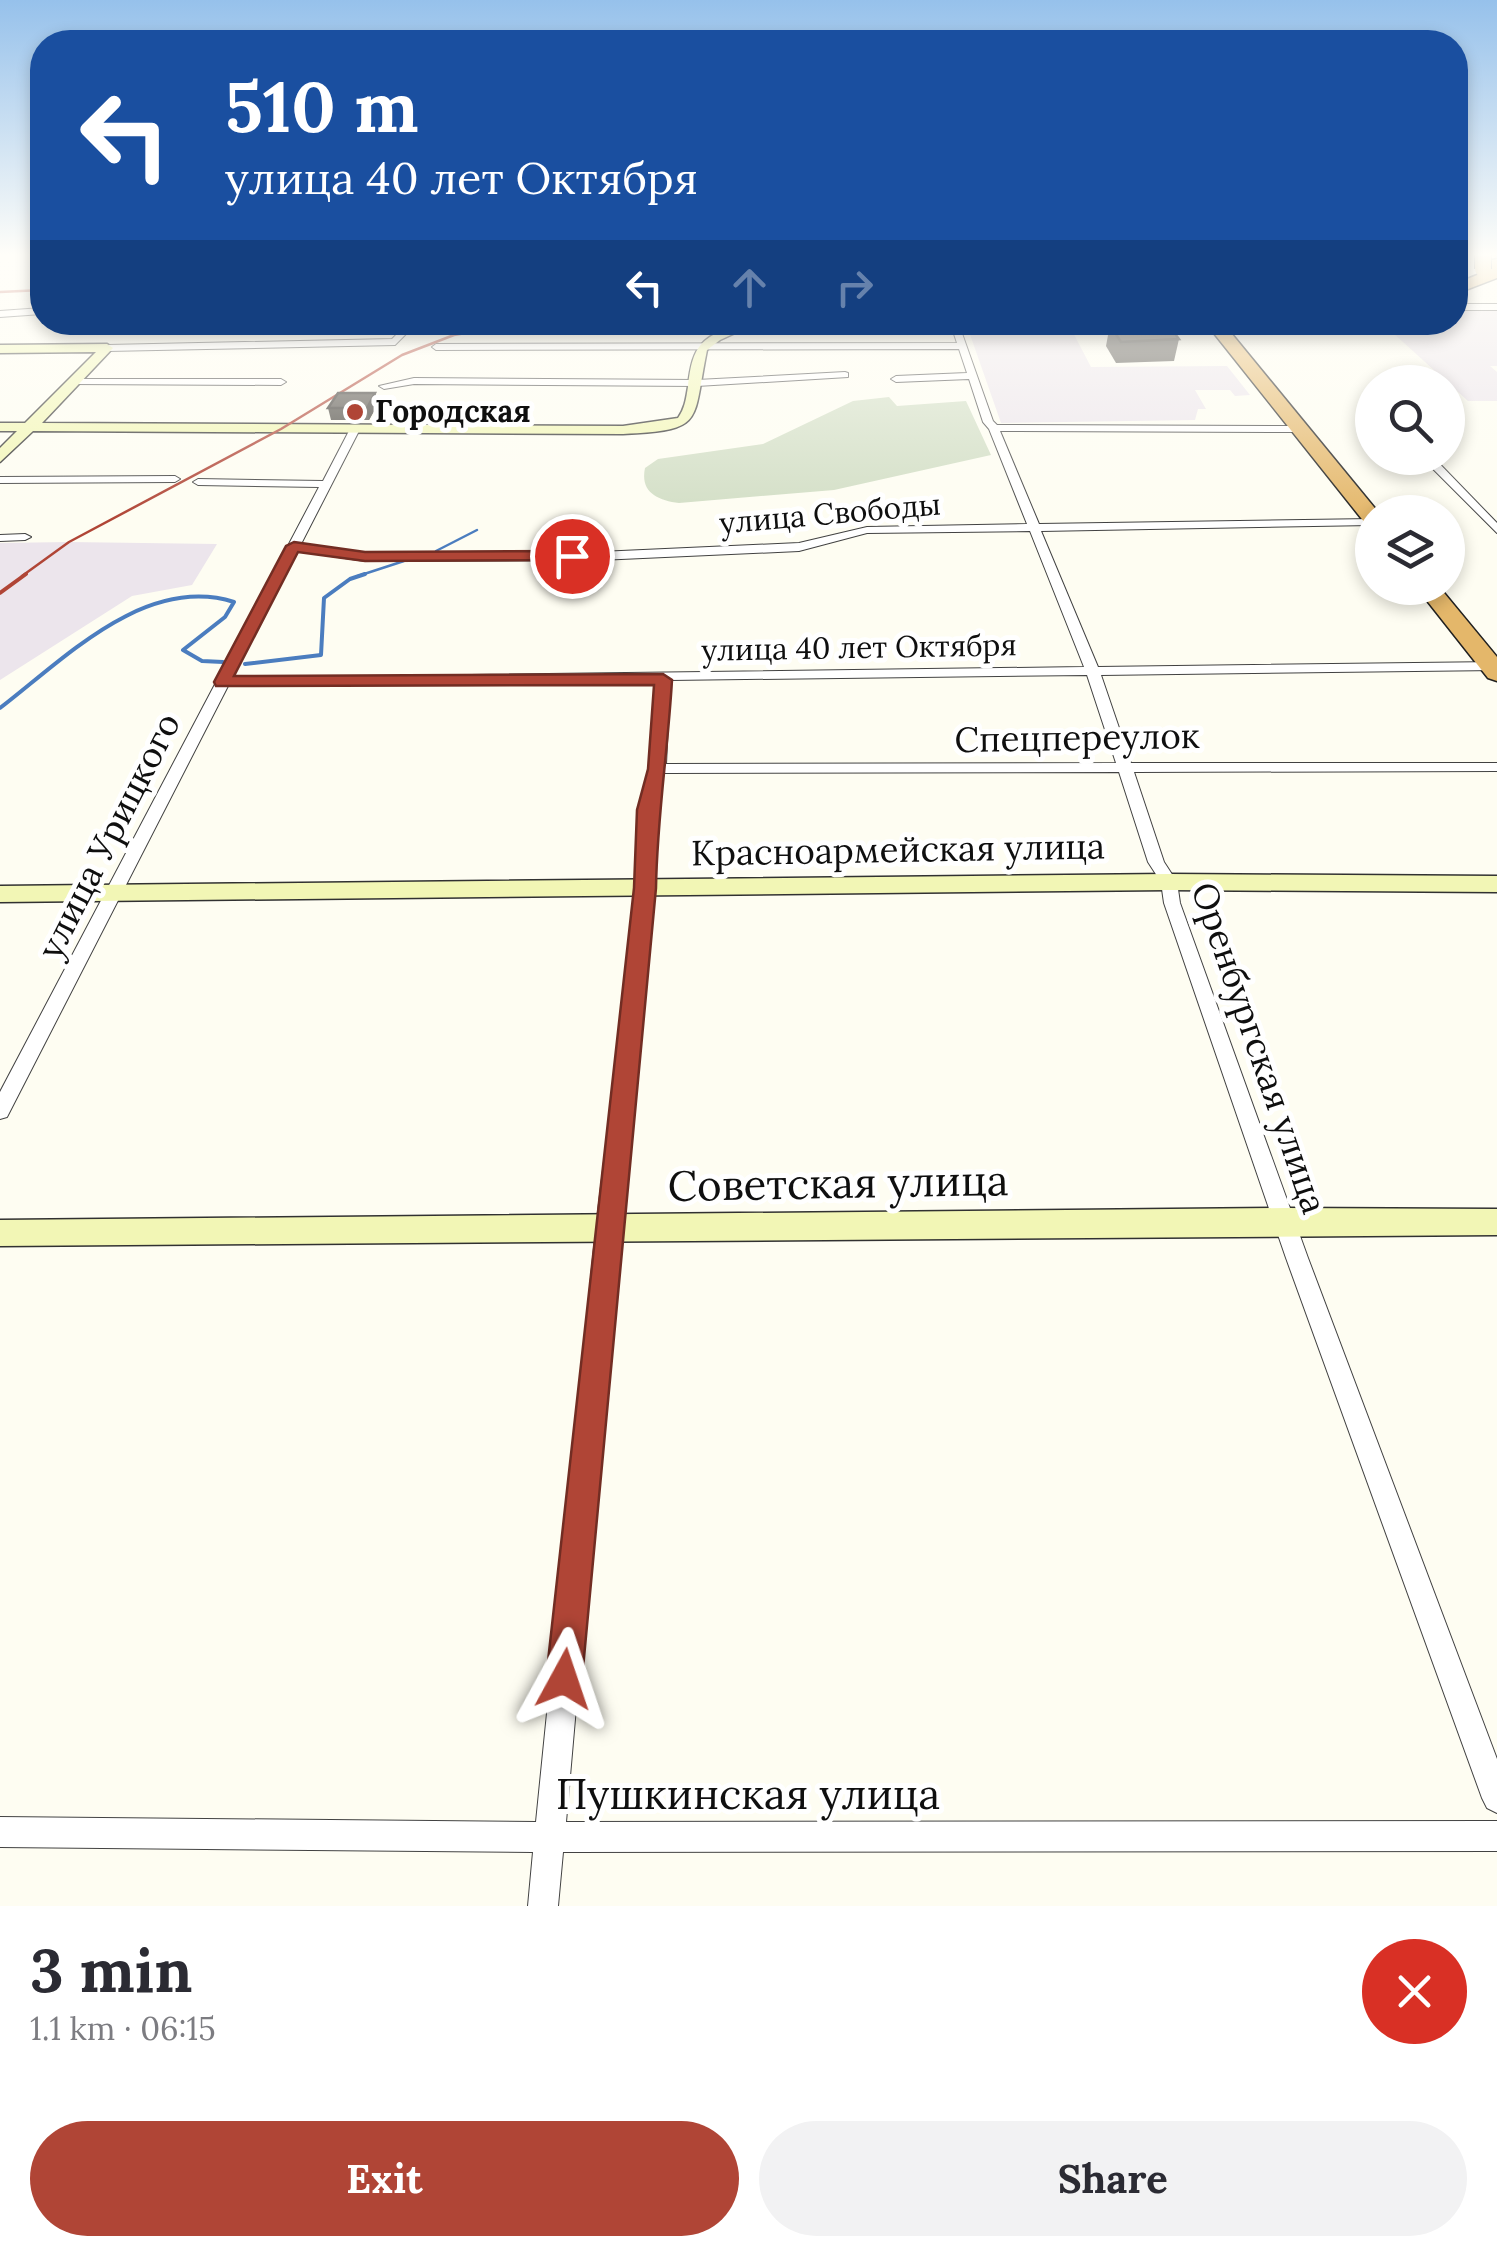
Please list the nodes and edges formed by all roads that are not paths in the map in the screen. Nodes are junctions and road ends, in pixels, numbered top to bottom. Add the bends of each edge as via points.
1 (395, 342) edge
2 (709, 342) edge
3 (961, 342) edge
4 (1228, 342) edge
5 (963, 346) junction
6 (436, 347) dead end
7 (107, 348) junction
8 (0, 349) edge
9 (701, 349) junction
10 (845, 375) dead end
11 (974, 376) junction
12 (896, 379) dead end
13 (75, 382) junction
14 (281, 382) dead end
15 (697, 383) junction
16 (384, 386) dead end
17 (0, 426) edge
18 (31, 427) junction
19 (994, 428) junction
20 (1299, 428) junction
21 (354, 429) junction
22 (0, 457) edge
23 (1444, 475) edge
24 (175, 479) dead end
25 (0, 480) edge
26 (198, 482) dead end
27 (326, 484) junction
28 (1355, 499) edge
29 (1355, 521) edge
30 (1032, 526) junction
31 (1497, 530) edge
32 (25, 537) dead end
33 (0, 538) edge
34 (294, 546) junction
35 (1442, 605) edge
36 (1495, 669) edge
37 (1093, 672) junction
38 (663, 680) junction
39 (223, 682) junction
40 (1122, 766) junction
41 (1497, 768) edge
42 (658, 769) junction
43 (1168, 882) junction
44 (1497, 884) edge
45 (645, 888) junction
46 (112, 893) junction
47 (0, 894) edge
48 (0, 1111) edge
49 (1285, 1220) junction
50 (1497, 1222) edge
51 (607, 1228) junction
52 (0, 1232) edge
53 (1497, 1798) edge
54 (0, 1832) edge
55 (548, 1836) junction
56 (1497, 1836) edge
57 (543, 1906) edge

1 - 7 street
2 - 9 street
3 - 5 street, Оренбургская улица
4 - 20 highway
5 - 9 street
5 - 11 street, Оренбургская улица
6 - 9 street
7 - 8 street
7 - 13 street
9 - 15 street
10 - 15 street
11 - 12 street
11 - 19 street, Оренбургская улица
13 - 14 street
13 - 18 street
15 - 16 street
15 - 21 street via 692,414 668,426
17 - 18 street
18 - 21 street
18 - 22 street
19 - 20 street
19 - 30 street, Оренбургская улица
20 - 28 highway
21 - 27 street, улица Урицкого
23 - 31 street
24 - 25 street
26 - 27 street
27 - 34 street, улица Урицкого
29 - 30 street, улица Свободы
30 - 34 street, улица Свободы via 866,530 787,548 598,556 365,557
30 - 37 street, Оренбургская улица
32 - 33 street
34 - 39 street, улица Урицкого
35 - 36 highway
36 - 37 street, улица 40 лет Октября
37 - 38 street, улица 40 лет Октября
37 - 40 street, Оренбургская улица
38 - 39 street, улица 40 лет Октября
38 - 42 street
39 - 46 street, улица Урицкого
40 - 41 street, Спецпереулок
40 - 42 street, Спецпереулок
40 - 43 street, Оренбургская улица
42 - 45 street via 647,810
43 - 44 street, Красноармейская улица
43 - 45 street, Красноармейская улица
43 - 49 street, Оренбургская улица
45 - 46 street, Красноармейская улица
45 - 51 street
46 - 47 street, Красноармейская улица
46 - 48 street, улица Урицкого
49 - 50 street, Советская улица
49 - 51 street, Советская улица
49 - 53 street, Оренбургская улица
51 - 52 street, Советская улица
51 - 55 street
54 - 55 street, Пушкинская улица
55 - 56 street, Пушкинская улица
55 - 57 street

